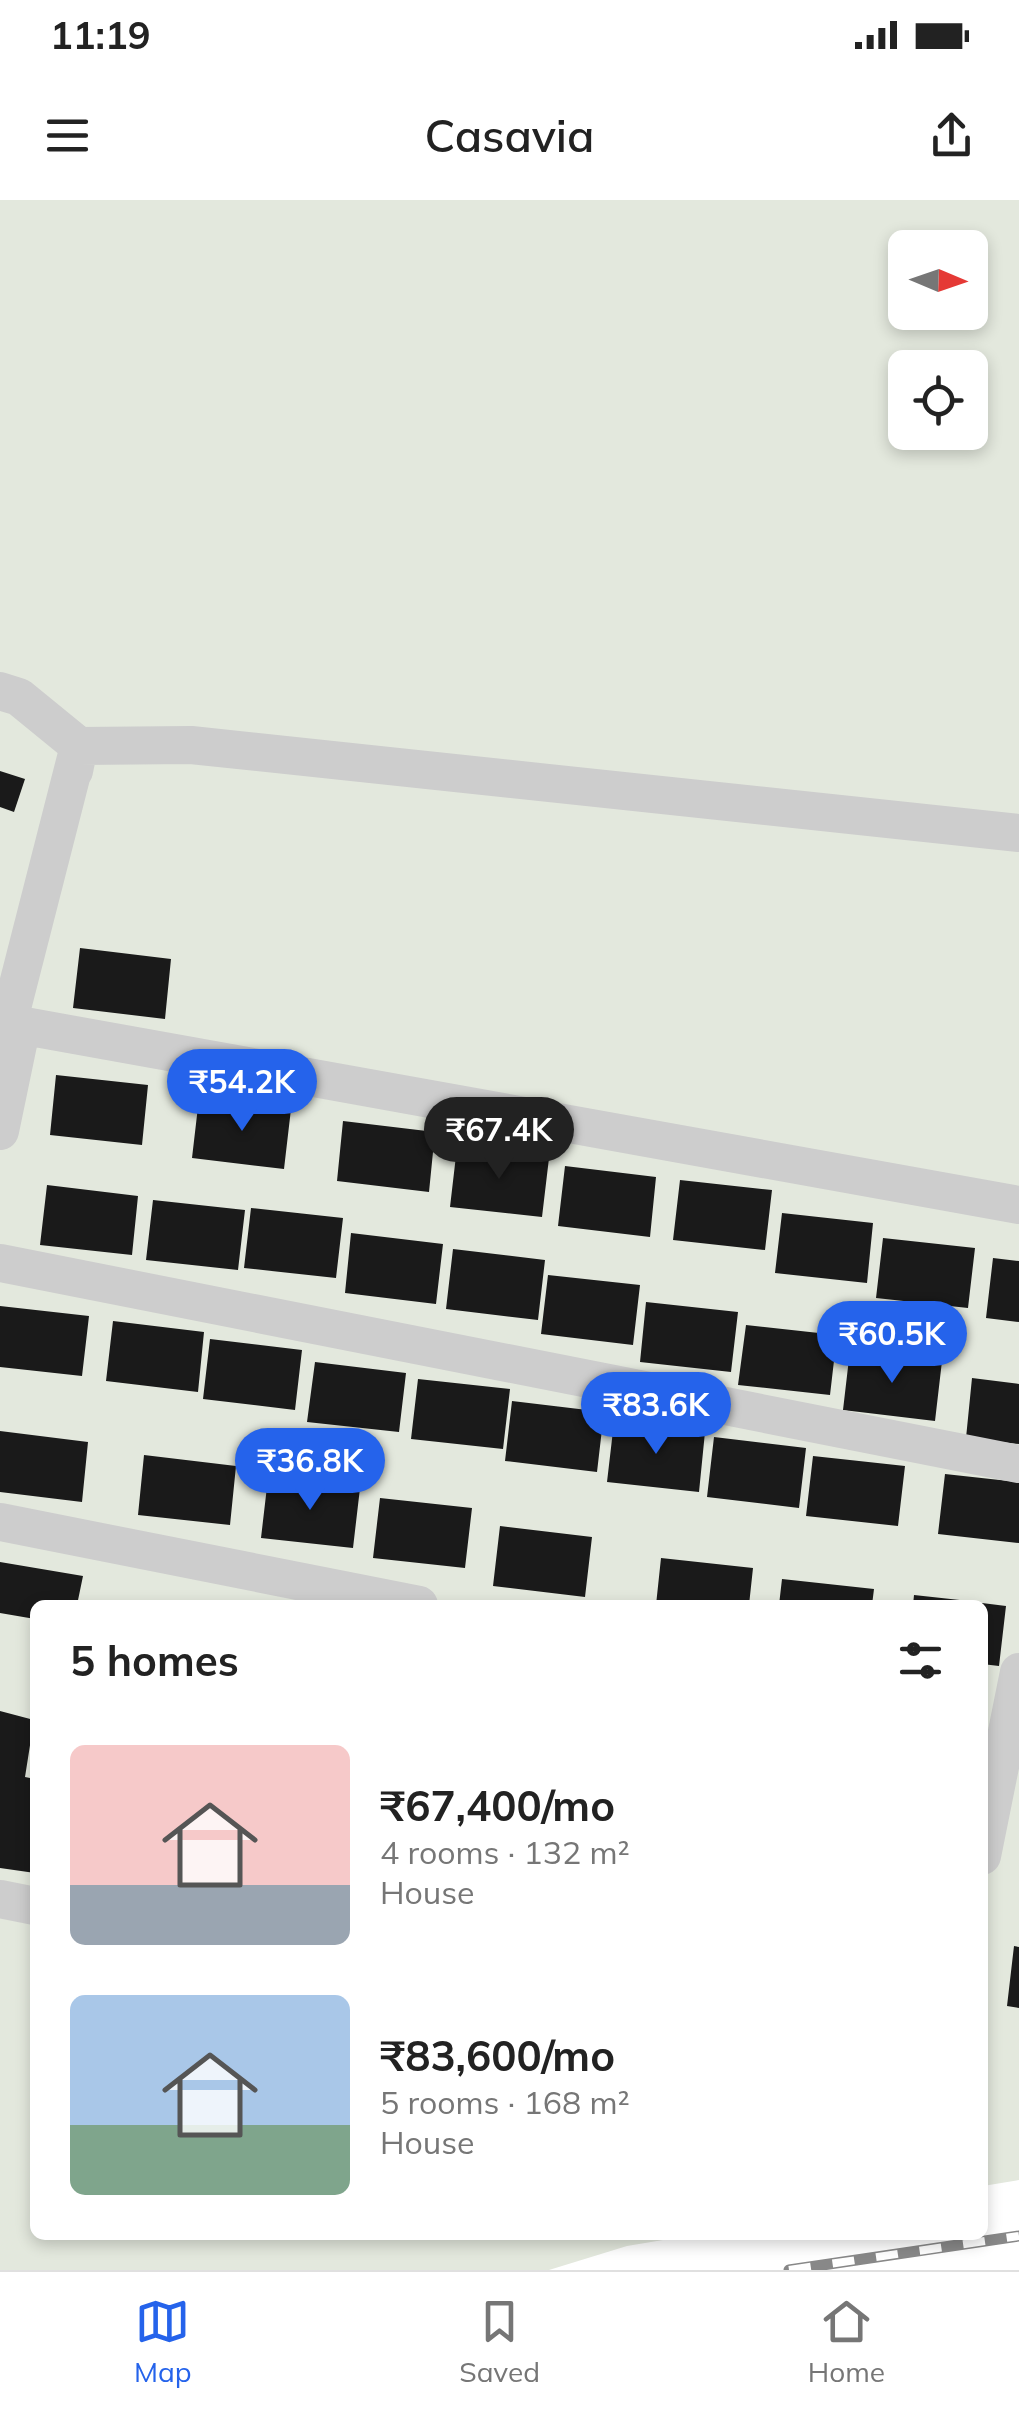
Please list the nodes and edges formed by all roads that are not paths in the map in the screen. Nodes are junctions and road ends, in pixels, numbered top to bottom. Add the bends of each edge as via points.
1 (0, 692) edge
2 (80, 746) junction
3 (1019, 833) edge
4 (10, 1034) edge
5 (0, 1130) edge
6 (1019, 1205) edge
7 (0, 1262) edge
8 (1019, 1464) edge
9 (0, 1522) edge
10 (394, 1600) edge
11 (1019, 1672) edge
12 (996, 1720) edge
13 (988, 1798) edge
14 (0, 1899) edge
15 (30, 1905) edge

1 - 2 street via 19,697
2 - 3 street via 190,745
2 - 4 street
4 - 5 street
4 - 6 street
7 - 8 street
9 - 10 street
11 - 12 street
12 - 13 street
14 - 15 street

